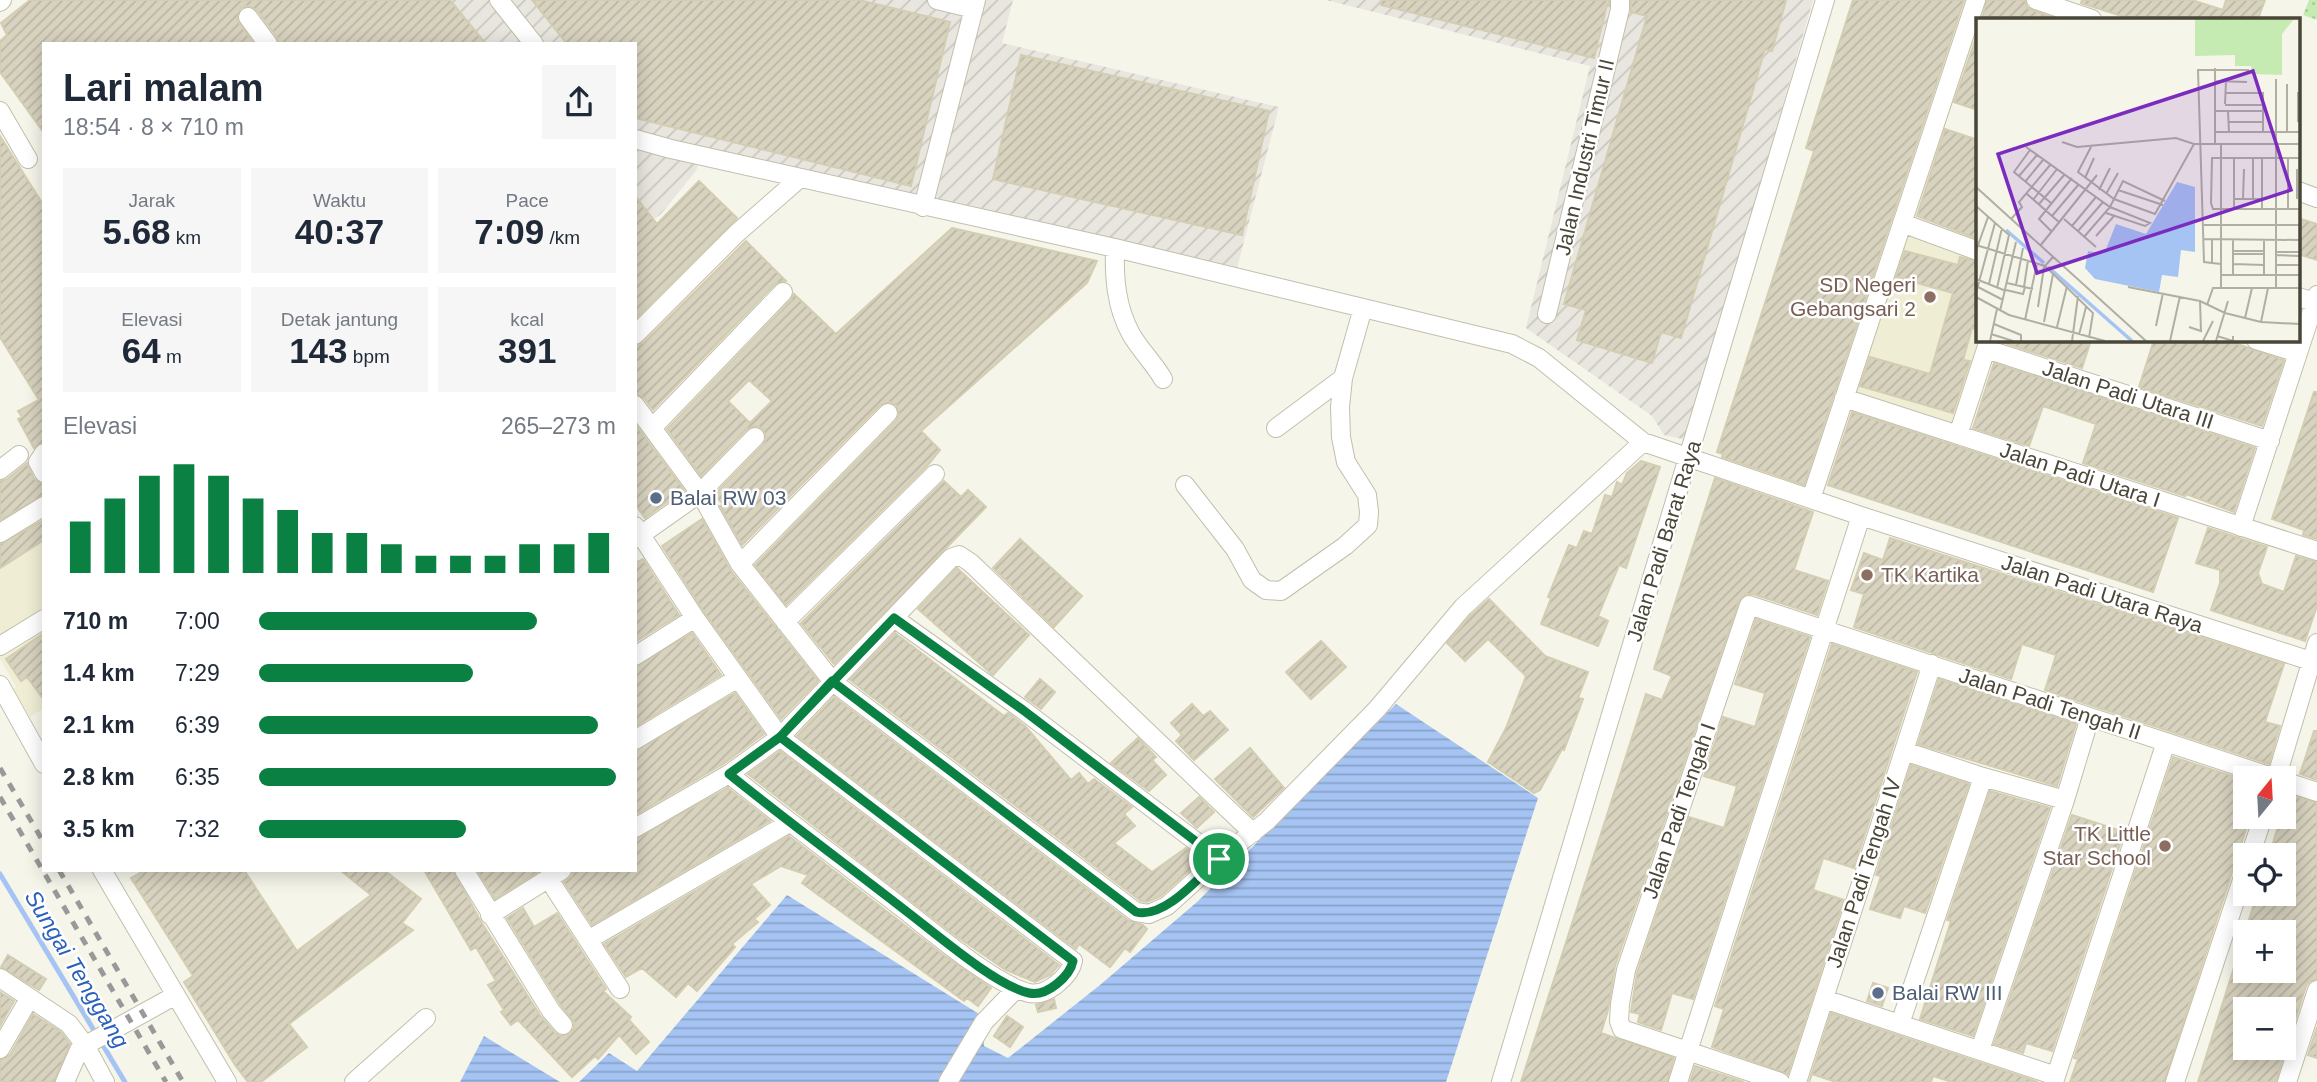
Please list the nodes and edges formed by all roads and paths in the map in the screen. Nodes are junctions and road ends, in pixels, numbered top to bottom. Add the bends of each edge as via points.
1 (499, 0) edge
2 (937, 0) edge
3 (1620, 0) edge
4 (1825, 0) edge
5 (1976, 0) edge
6 (2036, 0) edge
7 (975, 4) edge
8 (2070, 16) edge
9 (248, 17) dead end
10 (267, 42) edge
11 (532, 42) edge
12 (0, 111) edge
13 (637, 139) edge
14 (28, 159) dead end
15 (800, 178) junction
16 (2300, 192) edge
17 (2317, 198) edge
18 (923, 206) junction
19 (1902, 223) junction
20 (1115, 248) junction
21 (1976, 250) edge
22 (783, 292) dead end
23 (2310, 298) edge
24 (1363, 309) junction
25 (1548, 314) dead end
26 (637, 333) edge
27 (2259, 341) edge
28 (1987, 344) edge
29 (2298, 353) junction
30 (1163, 379) dead end
31 (1343, 379) junction
32 (1844, 398) junction
33 (637, 408) edge
34 (888, 413) dead end
35 (652, 428) junction
36 (1276, 428) dead end
37 (1958, 435) junction
38 (755, 437) dead end
39 (2270, 441) junction
40 (1643, 442) junction
41 (1679, 454) junction
42 (19, 455) dead end
43 (0, 470) edge
44 (935, 474) dead end
45 (1185, 485) dead end
46 (700, 493) junction
47 (1811, 499) junction
48 (42, 507) edge
49 (1861, 516) junction
50 (2241, 527) junction
51 (0, 533) edge
52 (637, 533) edge
53 (2317, 551) edge
54 (740, 564) junction
55 (695, 618) junction
56 (894, 618) junction
57 (42, 620) edge
58 (785, 621) junction
59 (1824, 629) junction
60 (2317, 643) edge
61 (0, 646) edge
62 (637, 655) edge
63 (2314, 662) edge
64 (1931, 664) junction
65 (738, 678) junction
66 (832, 681) junction
67 (0, 685) edge
68 (2090, 717) junction
69 (780, 737) junction
70 (637, 739) edge
71 (2166, 742) junction
72 (1904, 751) junction
73 (42, 760) edge
74 (2238, 766) edge
75 (2281, 766) edge
76 (729, 774) junction
77 (1983, 777) junction
78 (2296, 785) edge
79 (2317, 792) edge
80 (2065, 800) junction
81 (789, 823) junction
82 (637, 827) edge
83 (1253, 833) junction
84 (1219, 859) junction
85 (103, 872) edge
86 (465, 872) edge
87 (555, 874) edge
88 (2233, 906) edge
89 (490, 915) junction
90 (588, 940) junction
91 (0, 978) edge
92 (620, 989) dead end
93 (1016, 989) junction
94 (2317, 990) edge
95 (176, 995) junction
96 (29, 999) junction
97 (1824, 999) junction
98 (426, 1017) dead end
99 (1900, 1024) junction
100 (563, 1025) dead end
101 (91, 1042) junction
102 (0, 1049) edge
103 (1980, 1050) junction
104 (1688, 1052) junction
105 (2055, 1079) edge
106 (65, 1082) edge
107 (104, 1082) edge
108 (227, 1082) edge
109 (354, 1082) edge
110 (948, 1082) edge
111 (1501, 1082) edge
112 (1678, 1082) edge
113 (1780, 1082) edge
114 (1797, 1082) edge
115 (2175, 1082) edge
116 (2287, 1082) edge

1 - 11 street
2 - 7 street
3 - 25 street, Jalan Industri Timur II
4 - 41 street, Jalan Padi Barat Raya
5 - 19 street
6 - 8 street
7 - 18 street
9 - 10 street
12 - 14 street
13 - 15 street
15 - 18 street
15 - 26 street via 736,234
16 - 17 street
18 - 20 street
19 - 21 street
19 - 32 street
20 - 24 street
20 - 30 street via 1116,296 1125,321
22 - 35 street
23 - 29 street
24 - 31 street
24 - 40 street via 1512,344 1539,358
27 - 29 street
28 - 37 street
28 - 39 street, Jalan Padi Utara III
29 - 39 street
31 - 36 street
31 - 45 street via 1341,437 1346,462 1367,495 1367,525 1281,591 1266,590 1252,580 1235,549
32 - 37 street, Jalan Padi Utara I
32 - 47 street
33 - 35 street
34 - 54 street
35 - 46 street
37 - 50 street, Jalan Padi Utara I
38 - 46 street
39 - 50 street
40 - 41 street, Jalan Padi Utara Raya
40 - 83 street via 1463,607 1377,709
41 - 47 street, Jalan Padi Utara Raya
41 - 111 street, Jalan Padi Barat Raya
42 - 43 street
44 - 58 street
46 - 52 street
46 - 54 street
47 - 49 street, Jalan Padi Utara Raya
48 - 51 street
49 - 59 street
49 - 63 street, Jalan Padi Utara Raya
50 - 53 street, Jalan Padi Utara I
52 - 55 street
54 - 58 street
55 - 62 street
55 - 65 street
56 - 66 street
56 - 83 street via 951,558 962,556
56 - 84 street
57 - 61 street
58 - 66 street
59 - 64 street, Jalan Padi Tengah II
59 - 104 street
59 - 104 street, Jalan Padi Tengah I via 1749,605 1626,970 1620,1004 1622,1029
60 - 63 street
63 - 75 street
64 - 68 street, Jalan Padi Tengah II
64 - 72 street, Jalan Padi Tengah IV
65 - 69 street
65 - 70 street
66 - 69 street
66 - 84 street via 1136,912 1149,914 1167,906
67 - 73 street
68 - 71 street, Jalan Padi Tengah II
68 - 80 street
69 - 76 street
69 - 93 street via 1073,961 1054,986 1030,993
71 - 74 street, Jalan Padi Tengah II
71 - 105 street
72 - 77 street
72 - 97 street, Jalan Padi Tengah IV
76 - 81 street
76 - 82 street
77 - 80 street
77 - 99 street
78 - 79 street
80 - 103 street
81 - 90 street
81 - 93 street via 961,954
83 - 84 street
85 - 95 street
86 - 89 street
87 - 89 street
87 - 90 street
88 - 115 street
89 - 100 street
90 - 92 street
91 - 96 street
93 - 110 street via 984,1022
94 - 116 street
95 - 101 street
95 - 108 street
96 - 101 street
96 - 102 street
97 - 99 street
97 - 114 street, Jalan Padi Tengah IV
98 - 109 street
99 - 103 street
101 - 106 street via 79,1050
101 - 107 street
103 - 105 street
104 - 112 street
104 - 113 street

